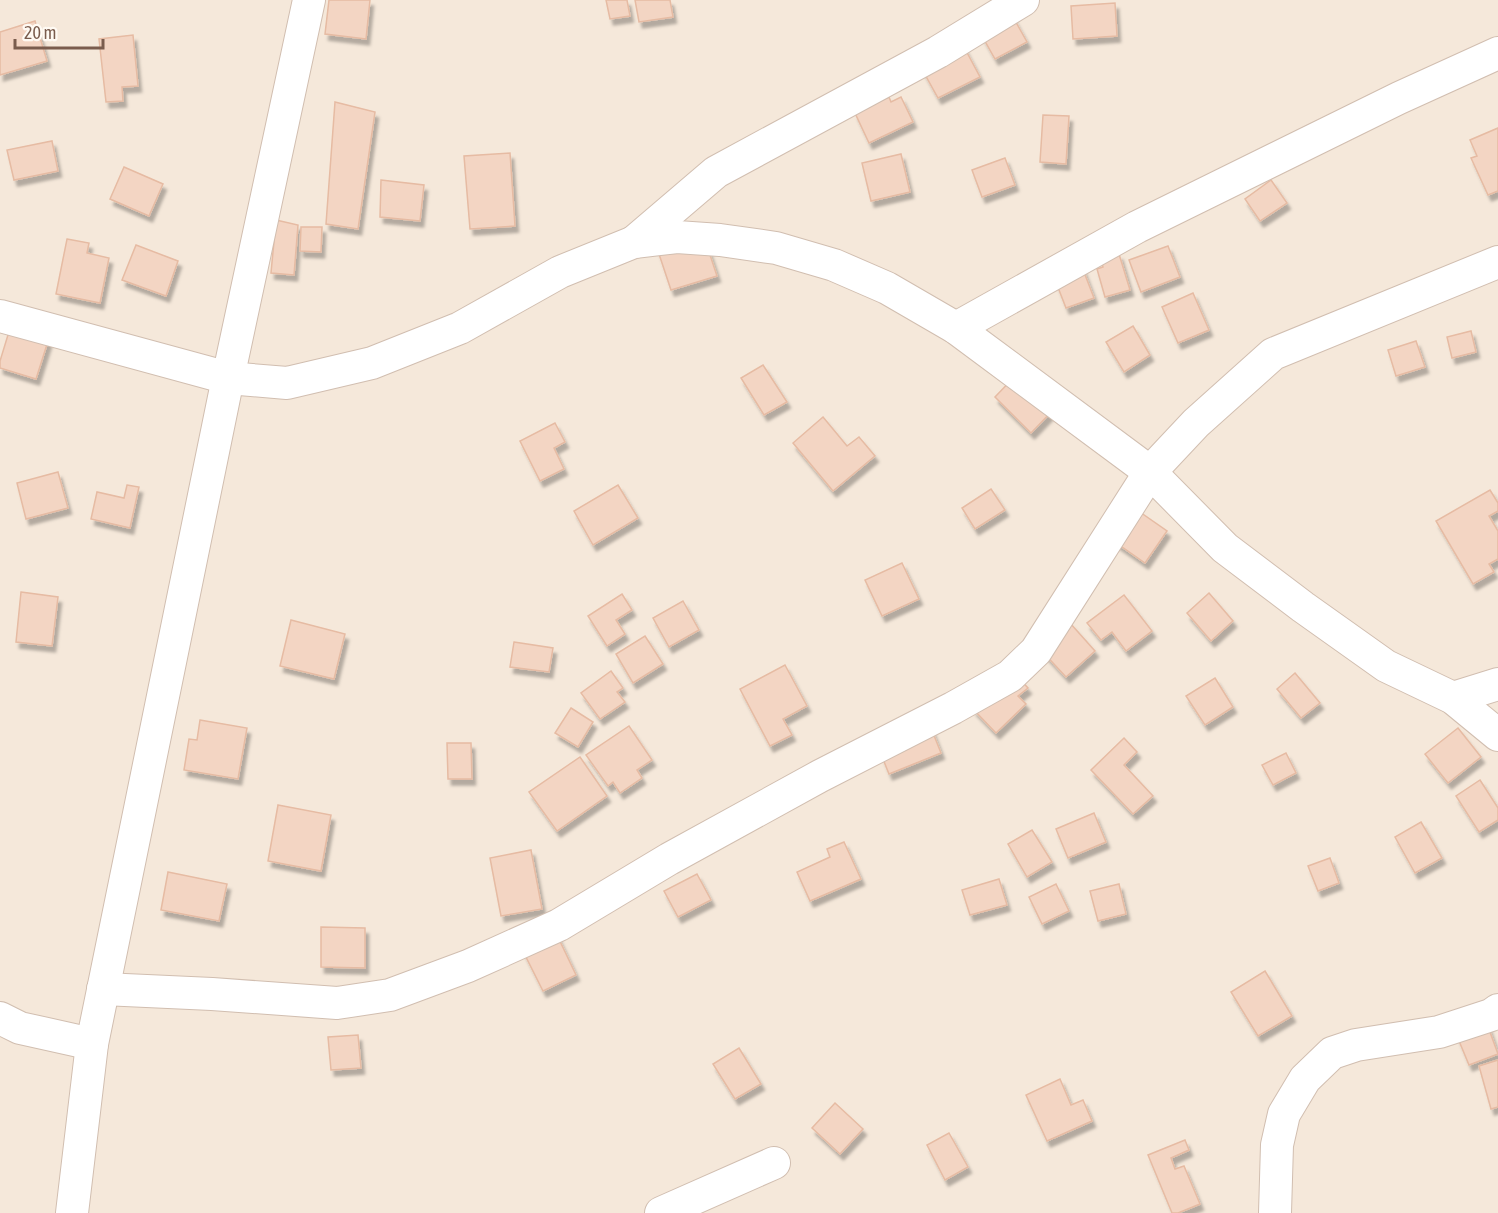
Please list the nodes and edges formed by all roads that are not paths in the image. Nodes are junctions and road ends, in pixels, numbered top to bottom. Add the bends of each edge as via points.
1 (309, 0) edge
2 (1023, 0) edge
3 (1498, 53) edge
4 (634, 242) junction
5 (1498, 262) edge
6 (0, 316) edge
7 (956, 328) junction
8 (228, 378) junction
9 (1150, 472) junction
10 (1498, 684) edge
11 (1453, 698) junction
12 (1498, 735) edge
13 (103, 989) junction
14 (1498, 1010) edge
15 (0, 1018) edge
16 (92, 1044) junction
17 (774, 1162) dead end
18 (72, 1213) edge
19 (661, 1213) edge
20 (1275, 1213) edge

1 - 8 street
2 - 4 street via 938,52 716,172
3 - 7 street via 1137,227
4 - 7 street via 677,237 776,248 834,265 887,288
4 - 8 street via 560,272 460,328 372,363 287,382
5 - 9 street via 1273,354 1196,423
6 - 8 street
7 - 9 street
8 - 13 street
9 - 11 street via 1225,548 1303,607 1386,666
9 - 13 street via 1036,651 1010,676 669,859 559,925 468,966 390,995 338,1003
10 - 11 street
11 - 12 street
13 - 16 street
14 - 20 street via 1438,1032 1356,1045 1332,1053 1305,1079 1284,1114 1277,1145
15 - 16 street via 20,1028
16 - 18 street
17 - 19 street

